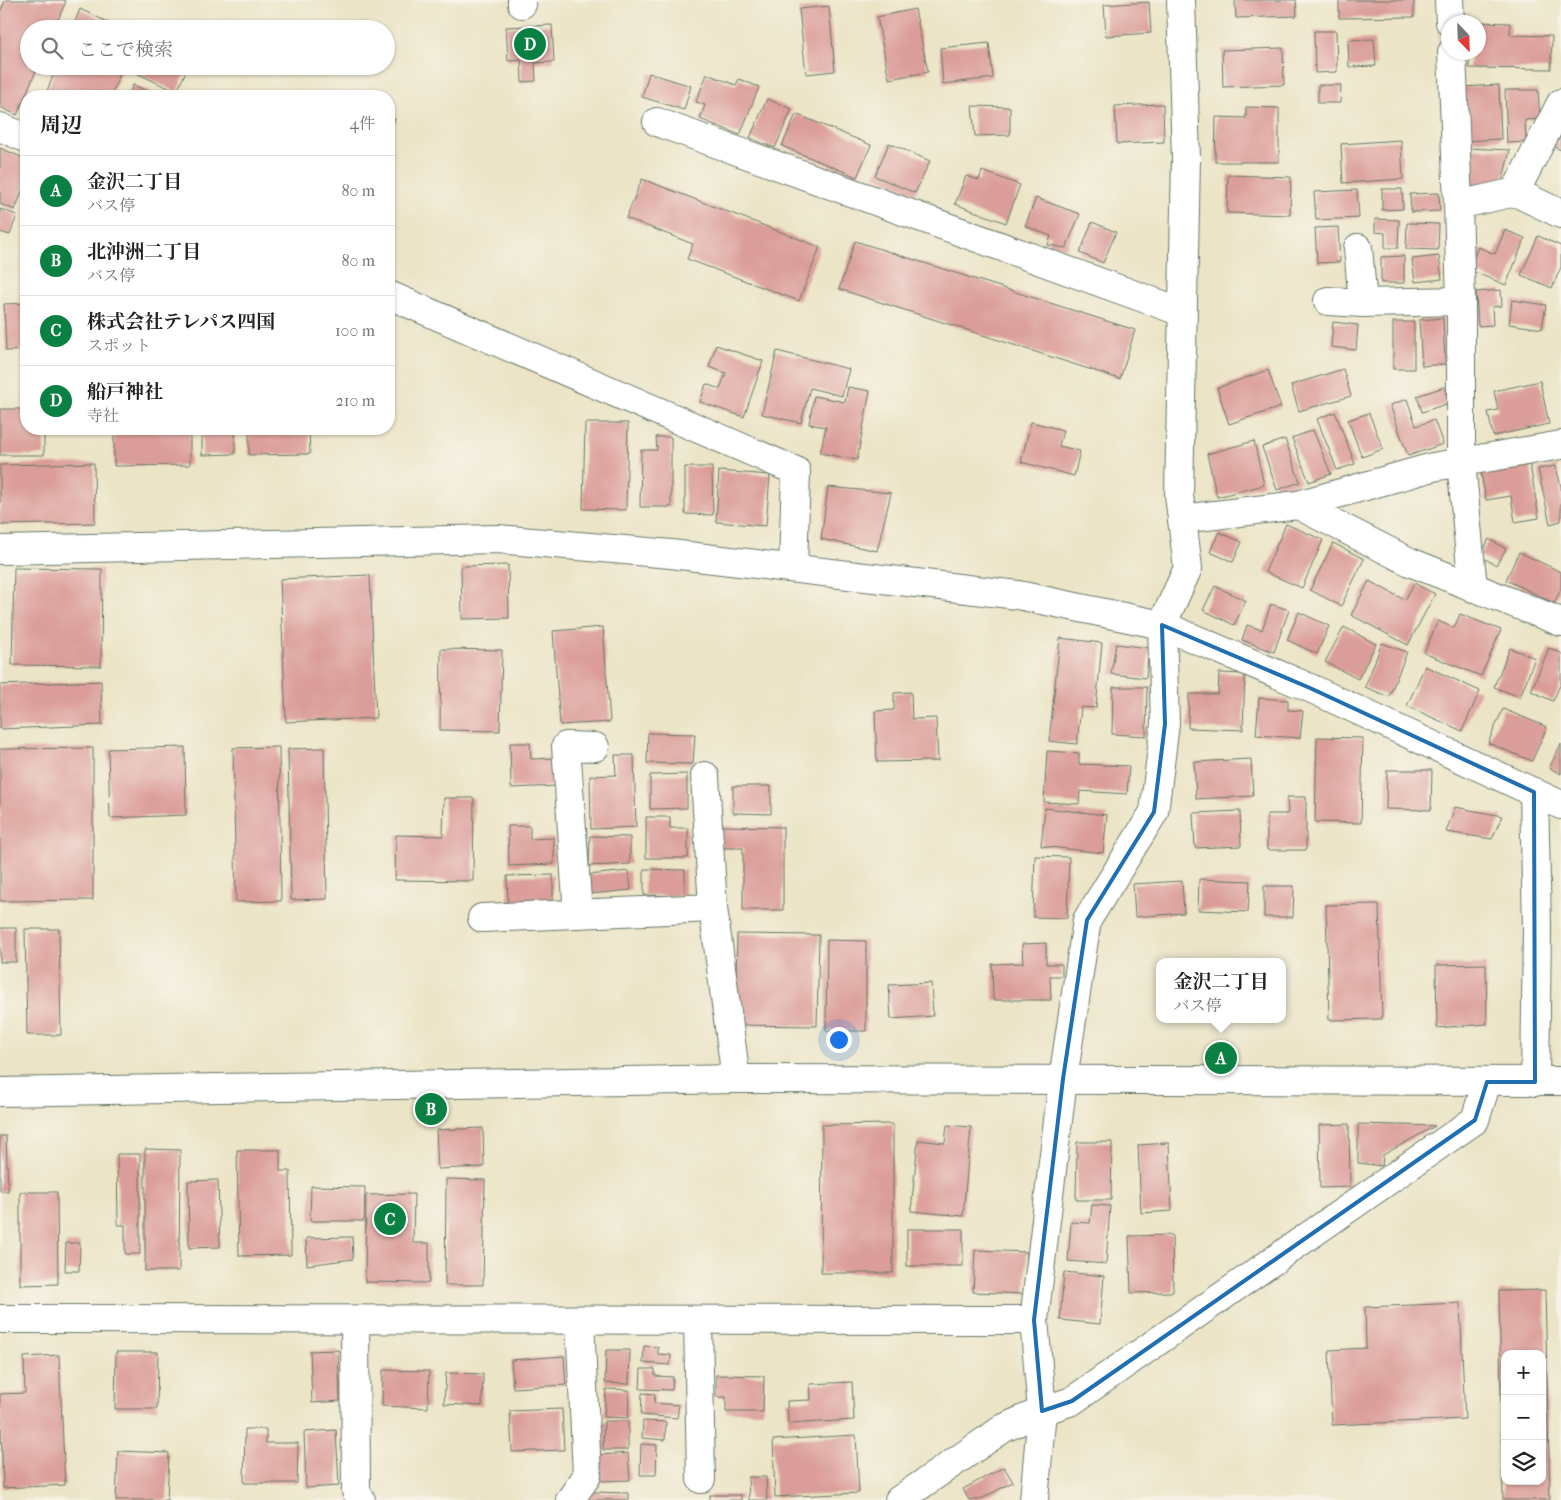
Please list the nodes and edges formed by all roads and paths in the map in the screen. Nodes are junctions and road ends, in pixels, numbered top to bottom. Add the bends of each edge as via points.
1 (1181, 0) edge
2 (1450, 0) edge
3 (1450, 15) edge
4 (1452, 60) edge
5 (1561, 103) edge
6 (657, 122) dead end
7 (0, 126) edge
8 (20, 135) edge
9 (1515, 192) junction
10 (1458, 205) junction
11 (1561, 214) edge
12 (1358, 248) dead end
13 (395, 298) edge
14 (1328, 301) dead end
15 (1461, 302) junction
16 (1363, 303) junction
17 (1182, 312) junction
18 (1561, 445) edge
19 (1461, 462) junction
20 (1298, 505) junction
21 (1182, 519) junction
22 (0, 550) edge
23 (793, 568) junction
24 (1473, 588) junction
25 (1561, 622) edge
26 (1162, 625) junction
27 (595, 747) dead end
28 (705, 776) dead end
29 (1534, 792) junction
30 (1561, 805) edge
31 (713, 908) junction
32 (578, 914) junction
33 (482, 918) dead end
34 (736, 1079) junction
35 (1063, 1079) junction
36 (1548, 1081) edge
37 (1487, 1082) junction
38 (0, 1092) edge
39 (0, 1319) edge
40 (355, 1320) junction
41 (580, 1320) junction
42 (698, 1320) junction
43 (1034, 1320) junction
44 (1042, 1411) junction
45 (700, 1482) dead end
46 (360, 1500) edge
47 (570, 1500) edge
48 (899, 1500) edge
49 (1034, 1500) edge

1 - 17 street via 1186,159
2 - 3 street
4 - 10 street
5 - 9 street
6 - 17 street
7 - 8 street
9 - 10 street
9 - 11 street
10 - 15 street
12 - 16 street
13 - 23 street via 796,471
14 - 16 street
15 - 16 street
15 - 19 street
17 - 21 street via 1179,495
18 - 19 street
19 - 20 street
19 - 24 street
20 - 21 street
20 - 24 street via 1410,562
21 - 26 street via 1188,568
22 - 23 street via 498,540 672,554
23 - 26 street via 1018,595
24 - 25 street
26 - 29 street via 1310,688
26 - 35 street via 1165,724 1154,812 1087,920
27 - 32 street via 566,746
28 - 31 street
29 - 30 street
29 - 36 street via 1537,928
31 - 32 street
31 - 34 street
32 - 33 street
34 - 35 street
34 - 38 street
35 - 37 street
35 - 43 street
36 - 37 street
37 - 44 street via 1475,1120 1072,1401
39 - 40 street
40 - 41 street
40 - 46 street via 356,1491
41 - 42 street
41 - 47 street via 587,1476
42 - 43 street
42 - 45 street
43 - 44 street
44 - 48 street via 1004,1428
44 - 49 street

